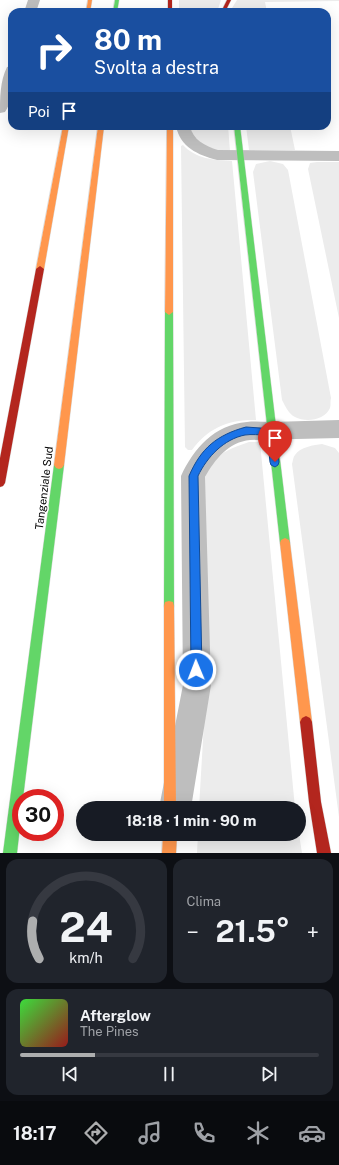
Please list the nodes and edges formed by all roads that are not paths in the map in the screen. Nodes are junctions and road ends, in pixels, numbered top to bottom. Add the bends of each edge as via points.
1 (8, 83) edge
2 (0, 109) edge
3 (65, 130) edge
4 (100, 130) edge
5 (170, 130) edge
6 (183, 130) edge
7 (237, 130) edge
8 (240, 156) junction
9 (339, 156) edge
10 (339, 429) edge
11 (271, 432) junction
12 (0, 483) edge
13 (171, 801) edge
14 (176, 801) edge
15 (10, 853) edge
16 (324, 853) edge

1 - 2 street
3 - 12 highway
4 - 15 highway, Tangenziale Sud
5 - 13 highway via 168,430
6 - 8 street via 187,138 207,152
7 - 8 highway
8 - 9 street
8 - 11 highway
10 - 11 street
11 - 14 street via 246,431 232,435 209,451 193,476 197,685
11 - 16 highway via 315,802

